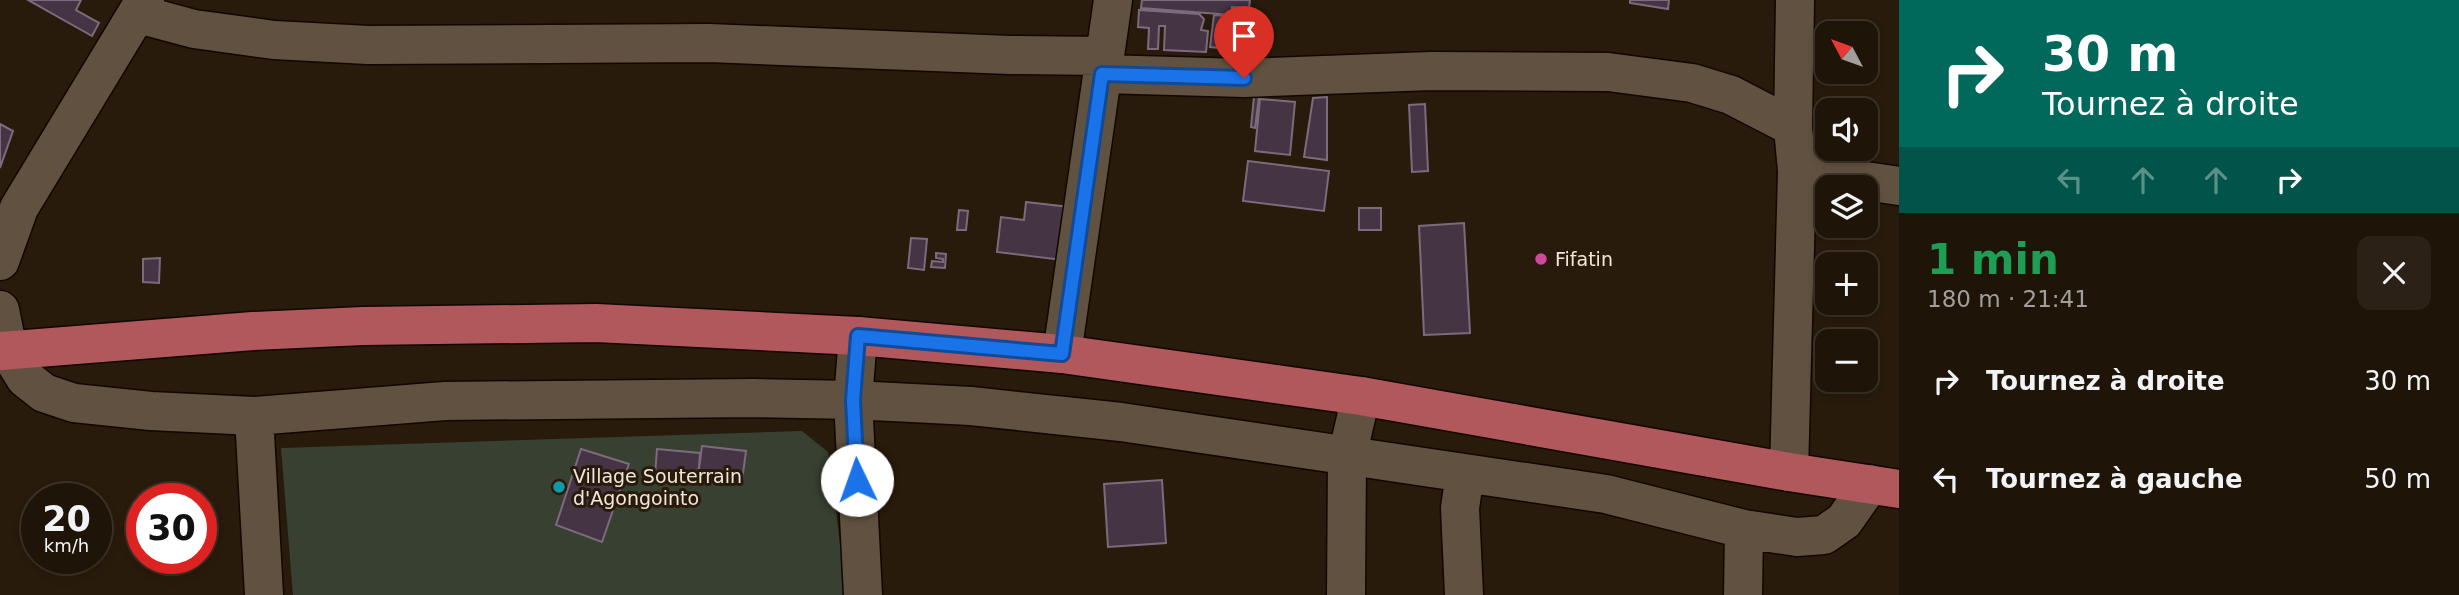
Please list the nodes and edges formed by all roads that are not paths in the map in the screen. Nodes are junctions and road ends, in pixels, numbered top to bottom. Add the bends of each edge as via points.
1 (1113, 0) edge
2 (1795, 0) edge
3 (141, 7) edge
4 (1104, 65) junction
5 (1793, 127) junction
6 (1797, 171) junction
7 (1899, 186) edge
8 (0, 261) edge
9 (0, 310) edge
10 (858, 336) junction
11 (4, 351) edge
12 (1062, 354) junction
13 (1362, 396) junction
14 (853, 400) junction
15 (254, 416) junction
16 (1347, 457) junction
17 (1789, 472) junction
18 (1465, 474) junction
19 (1884, 486) edge
20 (1744, 529) junction
21 (264, 595) edge
22 (863, 595) edge
23 (1346, 595) edge
24 (1464, 595) edge
25 (1743, 595) edge

1 - 4 street
2 - 5 street
3 - 4 street via 194,29 274,40 368,45 709,43 1010,55
3 - 8 street via 19,208
4 - 5 street via 1244,78 1431,71 1608,72 1692,83 1731,95
4 - 12 street
5 - 6 street
6 - 7 street
6 - 17 street
9 - 11 street
10 - 11 main road via 596,323 363,326
10 - 12 main road
10 - 14 street
11 - 15 street via 44,393 74,402
12 - 13 main road
13 - 16 street
13 - 17 main road
14 - 15 street via 445,401
14 - 16 street via 971,406 1121,422
14 - 22 street
15 - 21 street
16 - 18 street
16 - 23 street
17 - 19 main road
18 - 20 street via 1606,494
18 - 24 street via 1460,508
19 - 20 street via 1824,535 1797,537
20 - 25 street

